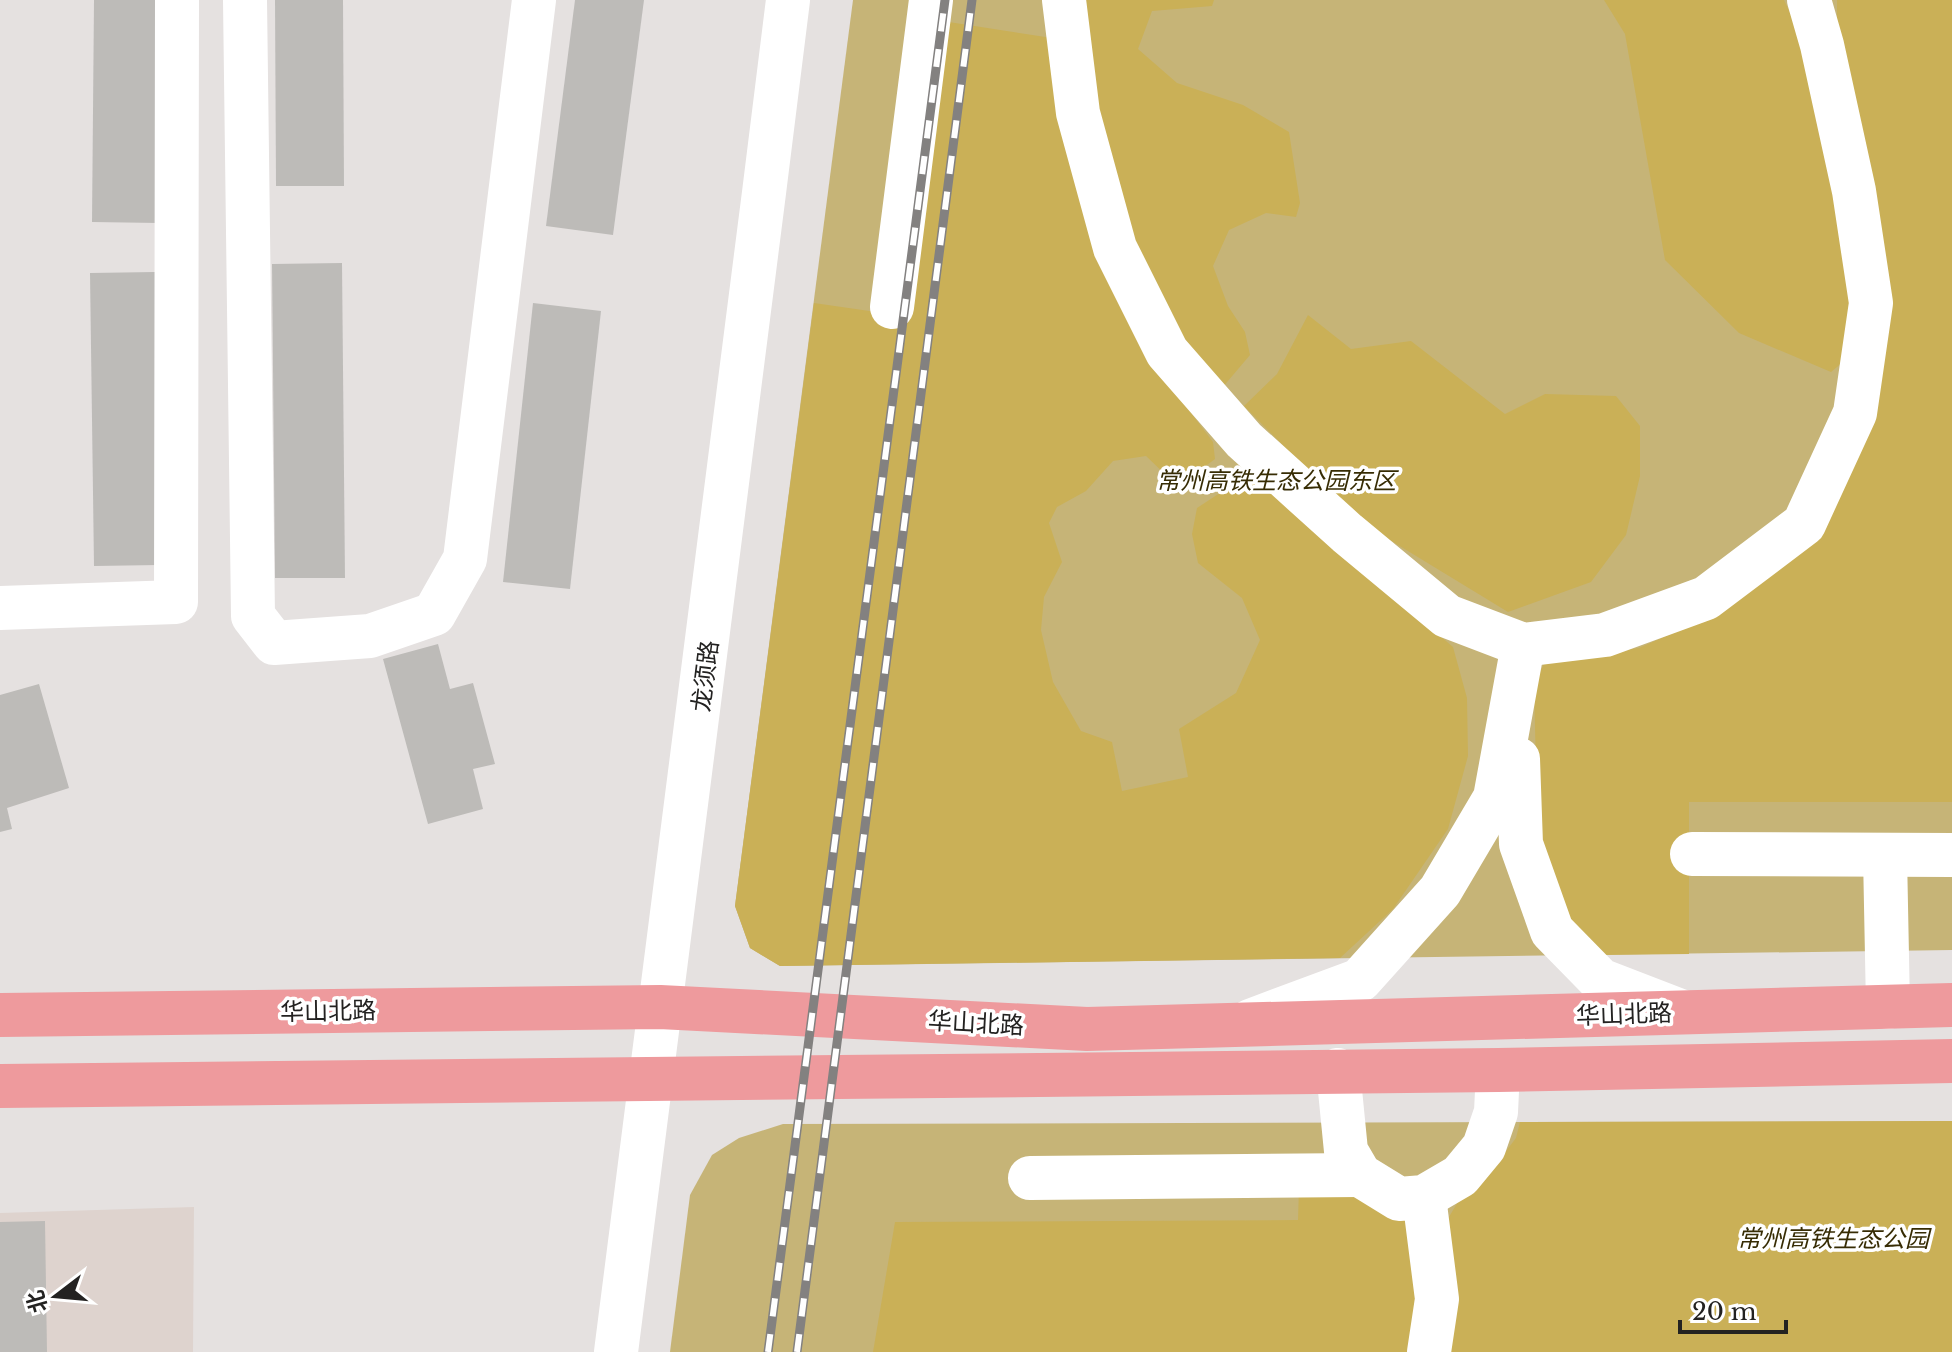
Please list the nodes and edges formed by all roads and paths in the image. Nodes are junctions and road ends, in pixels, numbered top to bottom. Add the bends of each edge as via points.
1 (177, 0) edge
2 (245, 0) edge
3 (534, 0) edge
4 (788, 0) edge
5 (931, 0) edge
6 (1064, 0) edge
7 (1809, 0) edge
8 (892, 307) dead end
9 (0, 608) edge
10 (1523, 645) junction
11 (1692, 854) dead end
12 (1885, 855) junction
13 (1952, 855) edge
14 (1952, 1005) edge
15 (660, 1007) junction
16 (1888, 1007) junction
17 (1683, 1012) junction
18 (0, 1015) edge
19 (1240, 1025) junction
20 (1952, 1061) edge
21 (1338, 1070) junction
22 (1498, 1070) junction
23 (652, 1079) junction
24 (0, 1086) edge
25 (1360, 1175) junction
26 (1030, 1178) dead end
27 (1424, 1197) junction
28 (616, 1352) edge
29 (1429, 1352) edge

1 - 9 street via 176,602
2 - 3 street via 253,616 274,643 370,636 434,614 465,559
4 - 15 street, 龙须路
5 - 8 street
6 - 10 street via 1078,113 1115,248 1167,352 1244,440 1358,543 1447,616
7 - 10 street via 1854,191 1871,303 1855,413 1804,524 1706,598 1605,635
10 - 17 street via 1517,782 1521,844 1552,931 1600,980
10 - 19 street via 1495,798 1440,891 1360,980
11 - 12 street
12 - 13 street
12 - 16 street
14 - 16 main road, 华山北路
15 - 18 main road, 华山北路
15 - 19 main road, 华山北路 via 1087,1029
15 - 23 street, 龙须路
16 - 17 main road, 华山北路
17 - 19 main road, 华山北路
20 - 22 main road, 华山北路
21 - 22 main road, 华山北路
21 - 23 main road, 华山北路
21 - 25 street via 1346,1151
22 - 27 street via 1496,1112 1484,1147 1460,1176
23 - 24 main road, 华山北路
23 - 28 street, 龙须路
25 - 26 street
25 - 27 street via 1399,1199
27 - 29 street via 1437,1299

